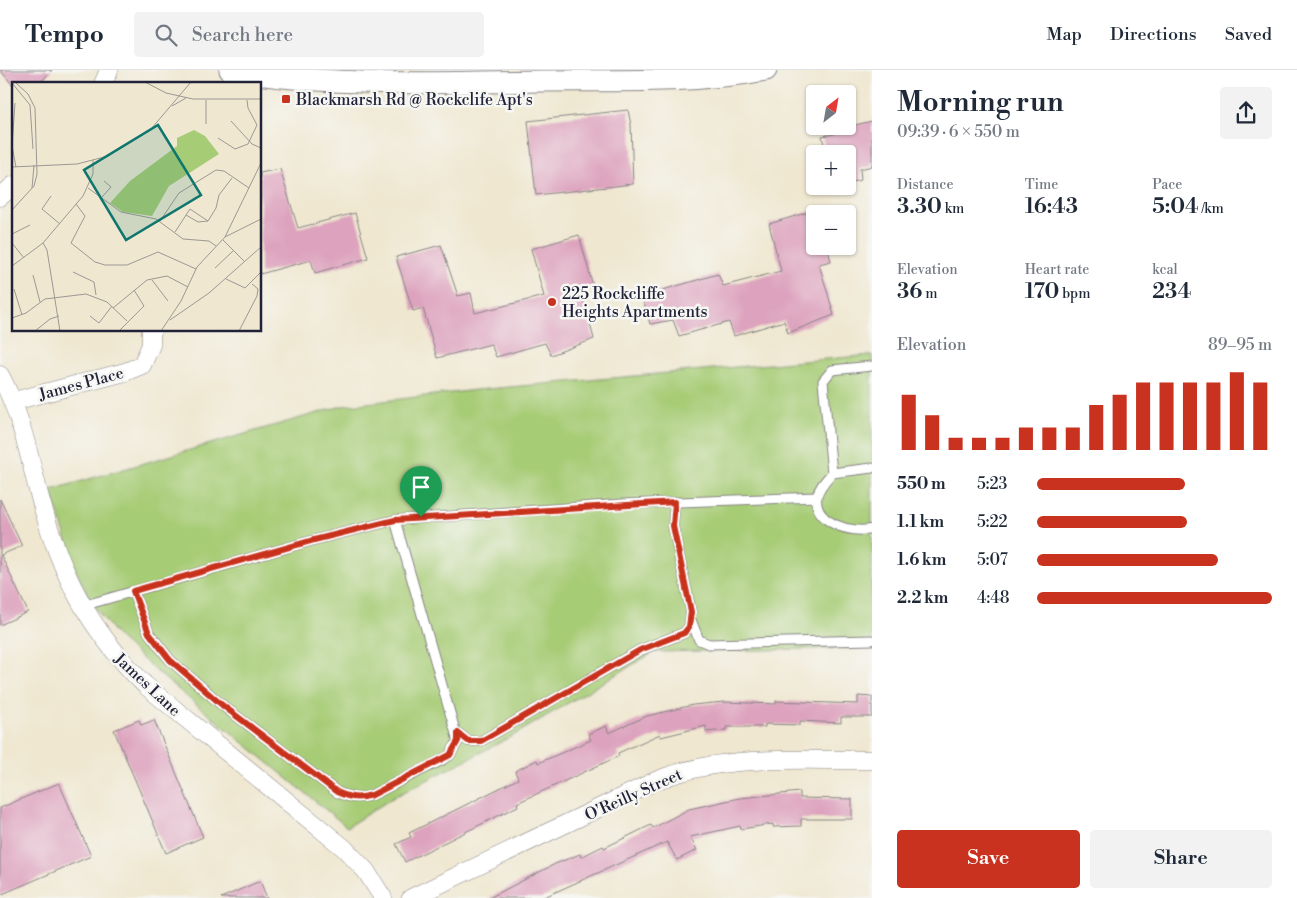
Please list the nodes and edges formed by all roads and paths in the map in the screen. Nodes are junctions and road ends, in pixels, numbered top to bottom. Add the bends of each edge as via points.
1 (109, 70) edge
2 (230, 70) edge
3 (766, 70) edge
4 (104, 82) edge
5 (12, 187) edge
6 (0, 197) edge
7 (151, 331) edge
8 (872, 366) edge
9 (0, 375) edge
10 (14, 402) junction
11 (872, 468) edge
12 (832, 473) junction
13 (817, 497) junction
14 (675, 502) junction
15 (395, 520) junction
16 (872, 529) edge
17 (133, 591) junction
18 (81, 606) junction
19 (691, 620) junction
20 (872, 640) edge
21 (458, 733) junction
22 (872, 760) edge
23 (383, 898) edge
24 (411, 898) edge

1 - 4 street
2 - 3 street via 276,78 481,82 669,81
5 - 6 street
7 - 10 street, James Place via 151,345 142,364 125,372
8 - 12 lane via 832,370 823,380
9 - 10 street, James Lane
10 - 18 street, James Lane via 67,579
11 - 12 lane
12 - 13 lane
13 - 14 lane
13 - 16 lane via 827,519 837,527 851,531
14 - 15 lane
14 - 19 lane via 673,526
15 - 17 lane
15 - 21 lane
17 - 18 lane
17 - 21 lane via 149,633 170,660 222,705 348,797 372,795 442,760 455,749
18 - 23 street, James Lane via 117,658 145,685 344,848 366,871
19 - 20 lane via 699,640 708,644
19 - 21 lane via 689,627 679,636 640,650 481,741 468,741
22 - 24 street, O'Reilly Street via 732,762 675,773

